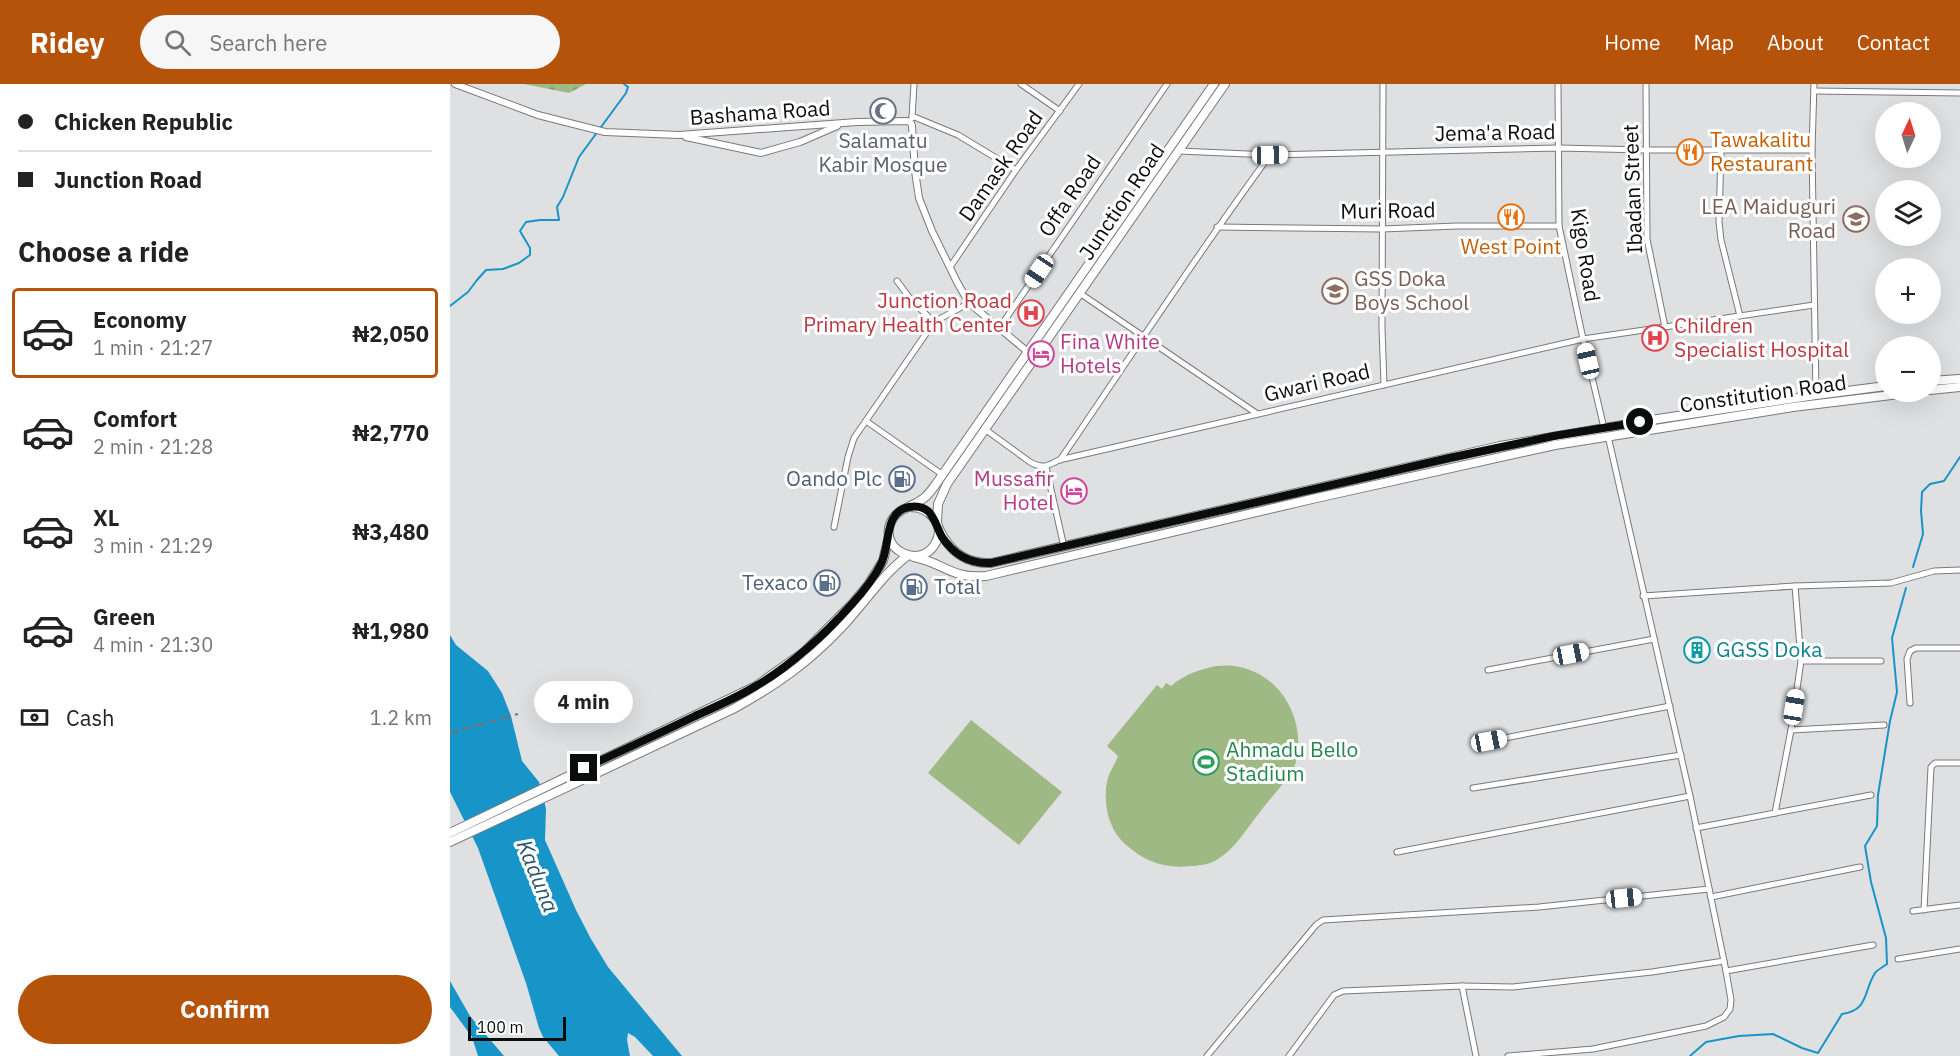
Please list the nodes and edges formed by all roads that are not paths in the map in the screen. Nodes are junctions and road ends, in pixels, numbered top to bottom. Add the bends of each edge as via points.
1 (455, 84) edge
2 (914, 84) edge
3 (1021, 84) edge
4 (1079, 84) edge
5 (1167, 84) edge
6 (1214, 84) edge
7 (1226, 84) edge
8 (1383, 84) edge
9 (1558, 84) edge
10 (1647, 84) edge
11 (1893, 84) edge
12 (1814, 87) edge
13 (1888, 91) junction
14 (1960, 93) edge
15 (1060, 111) junction
16 (911, 120) junction
17 (843, 123) junction
18 (679, 135) junction
19 (1559, 148) junction
20 (1646, 150) junction
21 (1721, 150) junction
22 (1812, 150) junction
23 (1179, 151) junction
24 (1382, 152) junction
25 (1270, 155) junction
26 (1016, 170) junction
27 (1559, 226) junction
28 (1217, 227) junction
29 (1382, 229) junction
30 (950, 267) junction
31 (897, 281) dead end
32 (1081, 294) junction
33 (969, 303) junction
34 (1814, 305) junction
35 (1740, 316) junction
36 (934, 322) junction
37 (1000, 327) junction
38 (1665, 327) junction
39 (1144, 338) junction
40 (1583, 339) junction
41 (1029, 352) junction
42 (1960, 379) edge
43 (1941, 380) edge
44 (1384, 385) junction
45 (1875, 387) edge
46 (1960, 387) edge
47 (1941, 389) edge
48 (1816, 395) junction
49 (1875, 397) edge
50 (1256, 413) junction
51 (866, 422) junction
52 (986, 430) junction
53 (1606, 432) junction
54 (1059, 460) junction
55 (1046, 467) junction
56 (943, 475) junction
57 (910, 507) junction
58 (1223, 515) junction
59 (834, 526) dead end
60 (938, 526) junction
61 (889, 536) junction
62 (1064, 548) junction
63 (911, 556) junction
64 (1960, 570) edge
65 (1795, 586) junction
66 (1643, 596) junction
67 (1654, 639) junction
68 (1960, 648) edge
69 (1801, 661) junction
70 (1881, 661) dead end
71 (1488, 670) dead end
72 (1911, 703) dead end
73 (1670, 706) junction
74 (1884, 725) dead end
75 (1791, 730) junction
76 (1489, 741) dead end
77 (1681, 755) junction
78 (1960, 763) edge
79 (566, 781) junction
80 (1473, 788) dead end
81 (1871, 795) dead end
82 (1690, 796) junction
83 (1775, 813) junction
84 (1696, 828) junction
85 (450, 833) edge
86 (450, 842) edge
87 (1397, 852) dead end
88 (1860, 867) dead end
89 (1709, 889) junction
90 (1711, 897) junction
91 (1960, 905) edge
92 (1924, 910) junction
93 (1913, 911) dead end
94 (1873, 945) dead end
95 (1960, 949) edge
96 (1898, 959) dead end
97 (1724, 962) junction
98 (1726, 970) junction
99 (1462, 986) junction
100 (1593, 1053) edge
101 (1208, 1056) edge
102 (1289, 1056) edge
103 (1476, 1056) edge
104 (1508, 1056) edge

1 - 18 street, Bashama Road via 586,129
2 - 16 street
3 - 15 street
4 - 15 street, Damask Road
5 - 37 street, Offa Road
6 - 41 main road, Junction Road
7 - 23 main road, Junction Road
8 - 24 street
9 - 19 street, Kigo Road
10 - 20 street, Ibadan Street
11 - 13 street
12 - 13 street
12 - 22 street
13 - 14 street
15 - 26 street, Damask Road
16 - 17 street, Bashama Road
16 - 26 street via 957,135
16 - 30 street via 919,198
17 - 18 street, Bashama Road
17 - 18 street, Bashama Road via 800,142 761,153
19 - 20 street, Jema'a Road
19 - 24 street, Jema'a Road
19 - 27 street, Kigo Road
20 - 21 street, Jema'a Road
20 - 38 street, Ibadan Street via 1647,239
21 - 22 street, Jema'a Road
21 - 35 street via 1721,240
22 - 34 street
23 - 25 street, Jema'a Road
23 - 32 main road, Junction Road
24 - 25 street, Jema'a Road
24 - 29 street
25 - 28 street, Gwari Road
26 - 30 street, Damask Road
27 - 29 street, Muri Road
27 - 40 street, Kigo Road
28 - 29 street, Muri Road
28 - 39 street, Gwari Road
29 - 44 street
30 - 33 street
31 - 36 street
32 - 39 street
32 - 52 main road, Junction Road
33 - 36 street
33 - 37 street
34 - 35 street, Gwari Road
34 - 48 street
35 - 38 street, Gwari Road
36 - 51 street
37 - 41 street
38 - 40 street, Gwari Road
39 - 50 street
39 - 54 street, Gwari Road
40 - 44 street, Gwari Road
40 - 53 street, Kigo Road
41 - 56 main road, Junction Road
42 - 43 main road
44 - 50 street, Gwari Road
45 - 48 main road, Constitution Road
46 - 47 main road
48 - 53 main road, Constitution Road
49 - 53 main road, Constitution Road
50 - 54 street, Gwari Road
51 - 56 street
51 - 59 street via 854,438 848,457
52 - 55 street via 1030,462
52 - 60 main road, Junction Road via 942,493
53 - 58 main road, Constitution Road
53 - 66 street, Kigo Road
54 - 55 street, Gwari Road
55 - 62 street
56 - 57 main road, Junction Road via 925,497
57 - 60 main road via 926,510
57 - 61 main road via 896,514
58 - 62 main road, Constitution Road
58 - 63 main road, Constitution Road via 986,576 958,575
60 - 62 main road, Constitution Road via 956,553 981,564
60 - 63 main road via 938,538 929,551
61 - 63 main road via 895,548
61 - 79 main road via 883,561 867,585 804,652 756,686
63 - 79 main road via 886,575 840,629 790,675 733,709
64 - 65 street via 1934,571 1891,583
65 - 66 street
65 - 69 street
66 - 67 street, Kigo Road
67 - 71 street
67 - 73 street, Kigo Road
68 - 72 street via 1910,651 1907,659
69 - 70 street
69 - 75 street
73 - 76 street
73 - 77 street, Kigo Road
74 - 75 street
75 - 83 street
77 - 80 street
77 - 82 street, Kigo Road
78 - 92 street via 1935,763 1931,767
79 - 85 main road
79 - 86 main road
81 - 83 street
82 - 84 street, Kigo Road
82 - 87 street
83 - 84 street
84 - 89 street, Kigo Road
88 - 90 street
89 - 90 street, Kigo Road
89 - 101 street via 1539,907 1323,920
90 - 97 street, Kigo Road
91 - 92 street
92 - 93 street
94 - 98 street
95 - 96 street
97 - 98 street, Kigo Road
97 - 99 street via 1513,987
98 - 100 street, Kigo Road via 1731,1000 1724,1017 1706,1026
99 - 102 street via 1339,992
99 - 103 street
100 - 104 street

